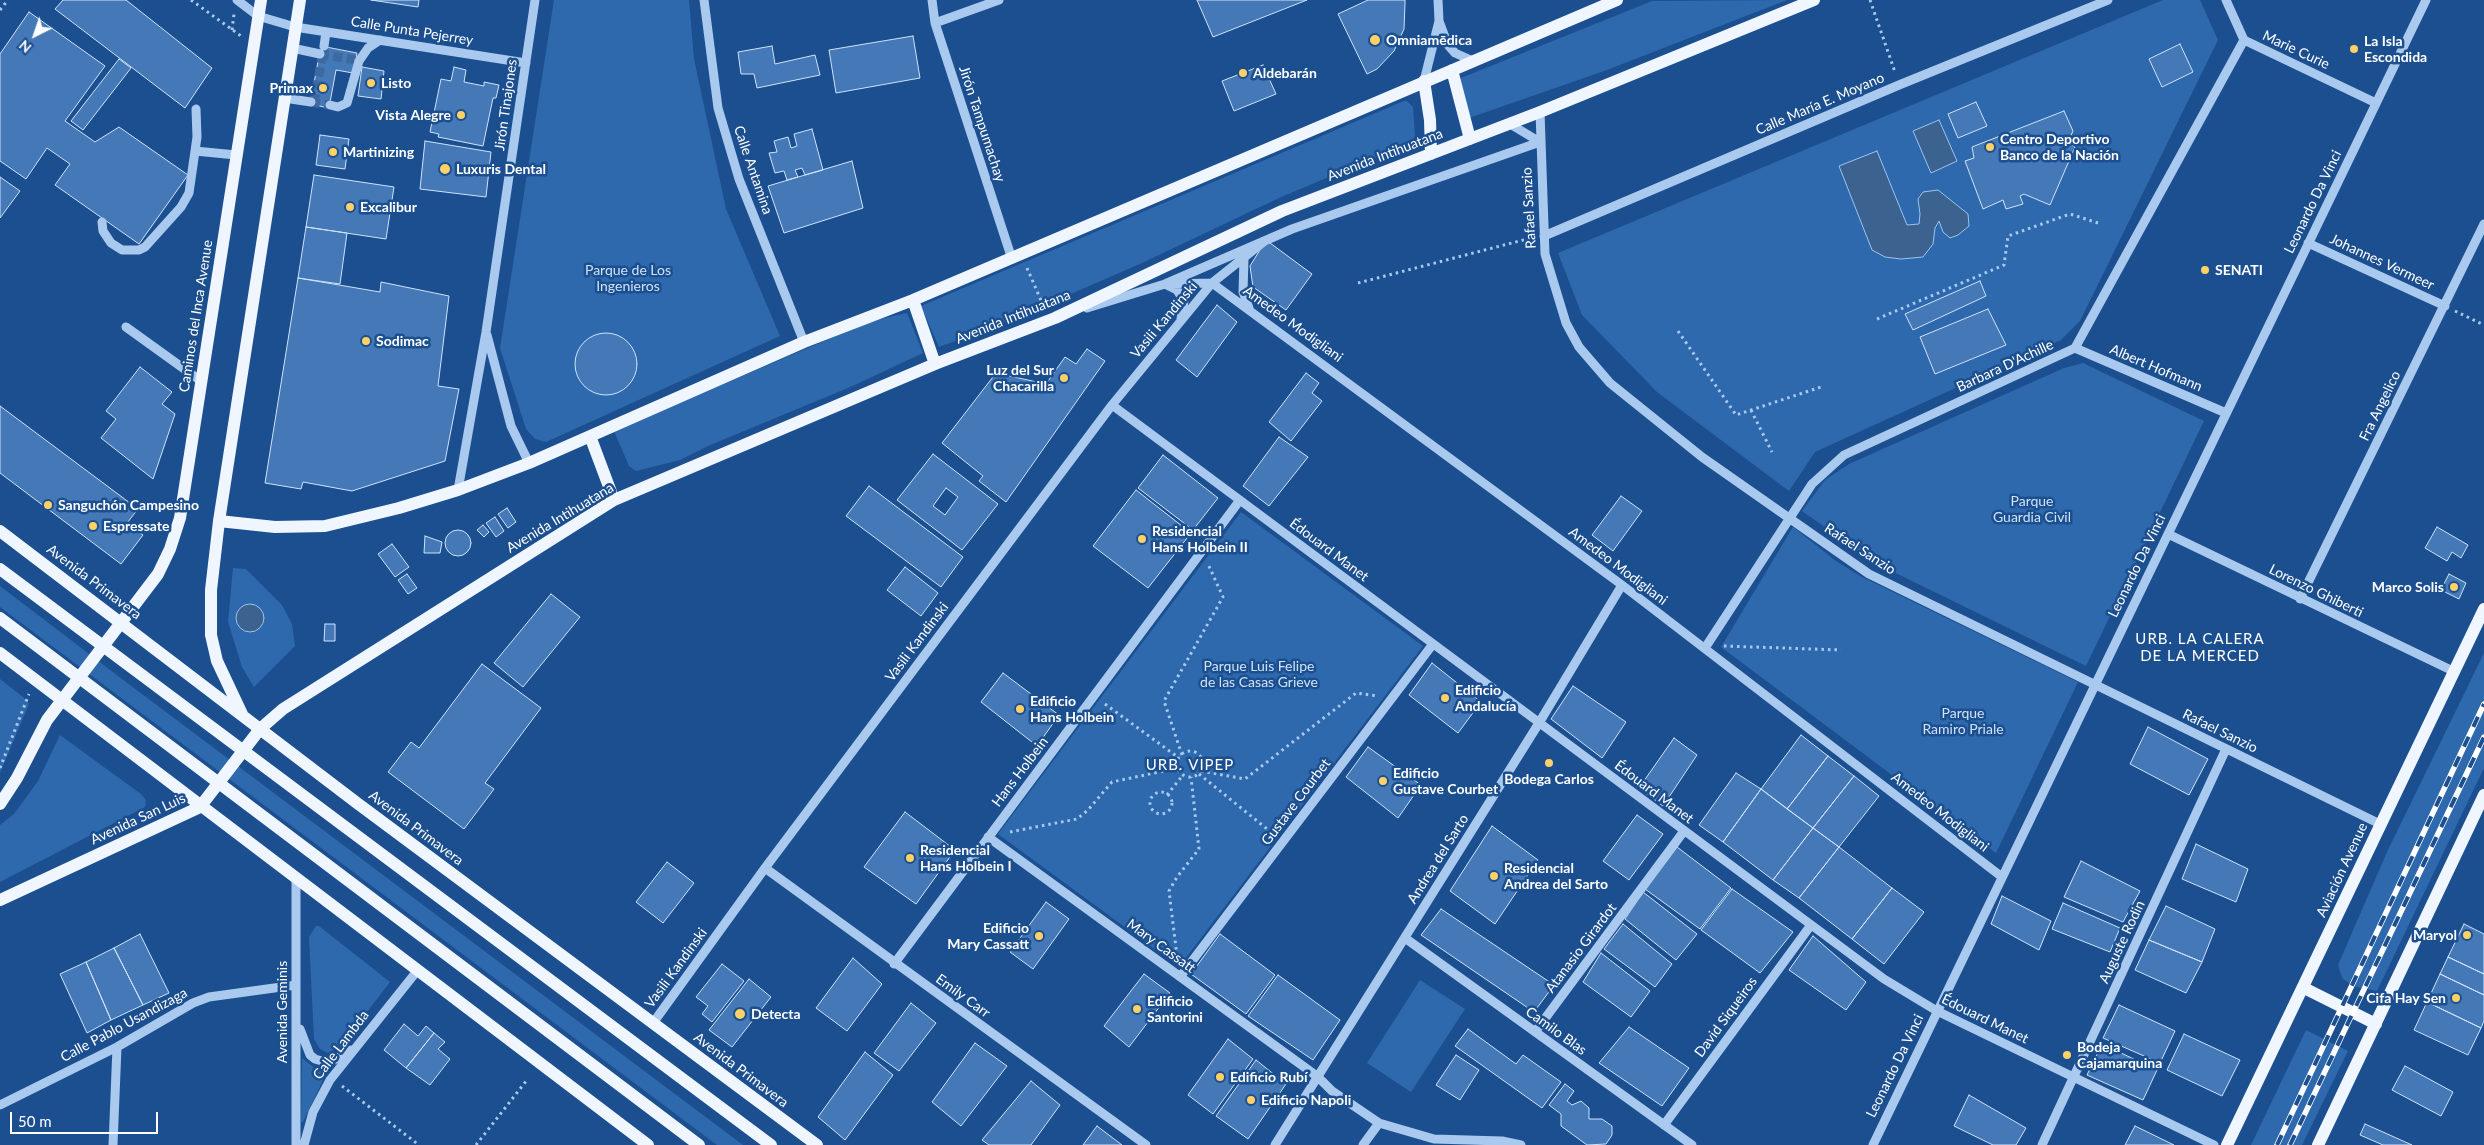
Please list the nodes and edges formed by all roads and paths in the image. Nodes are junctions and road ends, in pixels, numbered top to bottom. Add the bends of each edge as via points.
1 (8, 0) edge
2 (191, 0) edge
3 (237, 0) edge
4 (261, 0) edge
5 (300, 0) edge
6 (535, 0) edge
7 (704, 0) edge
8 (932, 0) edge
9 (999, 0) edge
10 (1438, 0) edge
11 (1618, 0) edge
12 (1814, 0) edge
13 (1870, 0) edge
14 (2108, 0) edge
15 (2226, 0) edge
16 (2426, 0) edge
17 (0, 10) edge
18 (258, 16) junction
19 (1439, 21) junction
20 (934, 23) junction
21 (295, 27) junction
22 (326, 32) junction
23 (380, 40) junction
24 (2244, 40) junction
25 (254, 45) junction
26 (292, 48) junction
27 (1473, 61) junction
28 (526, 63) junction
29 (1452, 70) junction
30 (1424, 81) junction
31 (1899, 85) junction
32 (284, 98) junction
33 (311, 102) tunnel mouth
34 (2376, 103) junction
35 (330, 105) tunnel mouth
36 (196, 110) dead end
37 (1540, 112) junction
38 (1510, 124) junction
39 (1470, 139) junction
40 (1540, 142) junction
41 (195, 151) junction
42 (1431, 154) junction
43 (236, 155) junction
44 (102, 222) dead end
45 (2098, 223) dead end
46 (2484, 224) edge
47 (1544, 236) junction
48 (1266, 240) junction
49 (2308, 243) junction
50 (1016, 254) junction
51 (1244, 258) junction
52 (1212, 283) junction
53 (1358, 283) dead end
54 (1165, 284) junction
55 (913, 300) junction
56 (2444, 306) junction
57 (1249, 308) junction
58 (1052, 319) junction
59 (1877, 319) dead end
60 (1180, 321) junction
61 (2484, 325) edge
62 (126, 327) dead end
63 (1678, 331) dead end
64 (486, 332) junction
65 (804, 342) junction
66 (2075, 348) junction
67 (935, 364) junction
68 (202, 381) junction
69 (1821, 387) dead end
70 (1112, 405) junction
71 (1751, 410) junction
72 (2226, 413) junction
73 (590, 436) junction
74 (1772, 452) dead end
75 (529, 463) junction
76 (458, 490) junction
77 (614, 500) junction
78 (1240, 500) junction
79 (1790, 519) junction
80 (219, 521) junction
81 (0, 531) edge
82 (2168, 534) junction
83 (0, 569) edge
84 (1201, 569) dead end
85 (1622, 585) junction
86 (2300, 600) junction
87 (2484, 609) edge
88 (0, 618) edge
89 (119, 626) junction
90 (1433, 644) junction
91 (1705, 648) junction
92 (1841, 650) dead end
93 (0, 653) edge
94 (2453, 671) junction
95 (38, 682) junction
96 (2094, 686) junction
97 (64, 696) junction
98 (1102, 702) dead end
99 (1374, 704) dead end
100 (243, 716) junction
101 (1539, 723) junction
102 (257, 733) junction
103 (2226, 750) junction
104 (1180, 756) junction
105 (0, 768) edge
106 (1178, 768) junction
107 (1200, 772) junction
108 (1182, 775) junction
109 (1191, 777) junction
110 (1168, 795) junction
111 (2484, 795) edge
112 (203, 802) junction
113 (0, 804) edge
114 (2380, 824) junction
115 (1009, 826) dead end
116 (1280, 827) dead end
117 (1684, 831) junction
118 (1003, 834) junction
119 (988, 837) junction
120 (1011, 839) dead end
121 (765, 868) junction
122 (2002, 877) junction
123 (296, 879) junction
124 (0, 900) edge
125 (1810, 925) junction
126 (1405, 938) junction
127 (1184, 954) dead end
128 (1170, 956) dead end
129 (1178, 961) junction
130 (894, 964) junction
131 (417, 971) junction
132 (1180, 977) junction
133 (296, 985) junction
134 (2304, 988) junction
135 (1937, 1011) junction
136 (297, 1019) junction
137 (653, 1023) junction
138 (2376, 1024) junction
139 (1535, 1032) junction
140 (357, 1046) junction
141 (117, 1047) junction
142 (1318, 1077) junction
143 (2074, 1078) junction
144 (330, 1080) junction
145 (527, 1080) dead end
146 (0, 1104) edge
147 (1379, 1123) junction
148 (1664, 1125) junction
149 (1432, 1142) edge
150 (113, 1145) edge
151 (296, 1145) edge
152 (304, 1145) edge
153 (419, 1145) edge
154 (476, 1145) edge
155 (648, 1145) edge
156 (700, 1145) edge
157 (771, 1145) edge
158 (816, 1145) edge
159 (1146, 1145) edge
160 (1275, 1145) edge
161 (1363, 1145) edge
162 (1521, 1145) edge
163 (1692, 1145) edge
164 (1873, 1145) edge
165 (2042, 1145) edge
166 (2214, 1145) edge
167 (2227, 1145) edge
168 (2318, 1145) edge

1 - 17 path
2 - 25 path
3 - 18 street
4 - 18 main road, Caminos del Inca Avenue
5 - 21 main road
6 - 28 street, Jirón Tinajones
7 - 65 street, Calle Antamina via 718,108 739,179
8 - 20 street, Jirón Tampumachay
9 - 20 street
10 - 19 street
11 - 27 main road
12 - 37 main road, Avenida Intihuatana
13 - 31 path
14 - 31 street, Calle María E. Moyano
15 - 24 street, Marie Curie
16 - 34 street, Leonardo Da Vinci
18 - 21 street, Calle Punta Pejerrey
18 - 25 main road, Caminos del Inca Avenue
19 - 27 street via 1448,45 1455,53
19 - 30 street
20 - 50 street, Jirón Tampumachay
21 - 22 street, Calle Punta Pejerrey
21 - 26 main road
22 - 23 street, Calle Punta Pejerrey
22 - 26 street via 322,50
23 - 28 street, Calle Punta Pejerrey
23 - 35 street via 357,60 346,104
24 - 34 street, Marie Curie
24 - 66 street, Barbara D'Achille
25 - 43 main road, Caminos del Inca Avenue
26 - 32 main road
27 - 29 main road
28 - 64 street, Jirón Tinajones
29 - 30 main road
29 - 39 main road
30 - 42 main road
30 - 50 main road
31 - 47 street, Calle María E. Moyano
32 - 33 street
32 - 80 main road
34 - 49 street, Leonardo Da Vinci
36 - 41 street
37 - 38 main road, Avenida Intihuatana
37 - 40 street, Rafael Sanzio
38 - 39 main road, Avenida Intihuatana
38 - 40 street
39 - 42 main road, Avenida Intihuatana
40 - 47 street, Rafael Sanzio
40 - 48 street
41 - 43 street
41 - 44 street via 186,201 146,248 122,250 111,243 103,231
42 - 58 main road, Avenida Intihuatana via 1282,211
43 - 68 main road, Caminos del Inca Avenue
45 - 59 path via 2070,214 2008,236 2004,265
46 - 56 street, Fra Angelico
47 - 53 path
47 - 79 street, Rafael Sanzio via 1545,254 1566,324 1593,366 1702,457
48 - 51 street, Vasili Kandinski
48 - 54 street
49 - 56 street, Johannes Vermeer
49 - 72 street, Leonardo Da Vinci
50 - 55 main road
50 - 58 path
51 - 52 street, Vasili Kandinski
51 - 57 street via 1243,292
52 - 54 street
52 - 57 street, Amedeo Modigliani
52 - 60 street, Vasili Kandinski
54 - 58 street
54 - 60 street via 1177,290 1184,302
55 - 65 main road
55 - 67 main road
56 - 61 path
56 - 86 street, Fra Angelico
57 - 85 street, Amedeo Modigliani
58 - 67 main road, Avenida Intihuatana
60 - 70 street, Vasili Kandinski
62 - 68 street
63 - 71 path via 1736,415
64 - 75 street, Jirón Tinajones via 511,426
64 - 76 street, Jirón Tinajones
65 - 73 main road
66 - 72 street, Albert Hofmann
66 - 79 street, Barbara D'Achille via 1844,455 1812,484
67 - 77 main road, Avenida Intihuatana
68 - 89 main road, Caminos del Inca Avenue via 178,526 158,574
69 - 71 path
70 - 78 street, Édouard Manet
70 - 121 street, Vasili Kandinski
71 - 74 path
72 - 82 street, Leonardo Da Vinci
73 - 75 main road
73 - 77 main road
75 - 76 main road
76 - 80 main road via 325,526 275,527
77 - 102 main road, Avenida Intihuatana via 311,690
78 - 90 street, Édouard Manet
78 - 119 street, Hans Holbein
79 - 91 street, Barbara D'Achille
79 - 96 street, Rafael Sanzio via 1869,574
80 - 100 main road via 210,590 211,635 216,662
81 - 89 main road, Avenida Primavera
82 - 86 street, Lorenzo Ghiberti
82 - 96 street, Leonardo Da Vinci
83 - 157 main road
84 - 104 path via 1207,562 1222,597 1164,701
85 - 91 street, Amedeo Modigliani
85 - 101 street, Andrea del Sarto
86 - 94 street, Lorenzo Ghiberti
87 - 94 main road, Aviación Avenue
88 - 156 main road
89 - 97 main road
89 - 100 main road, Avenida Primavera
90 - 101 street, Édouard Manet
90 - 132 street, Gustave Courbet
91 - 92 path
91 - 122 street, Amedeo Modigliani
93 - 95 main road
94 - 114 main road, Aviación Avenue
95 - 97 main road
95 - 105 path via 27,697
96 - 103 street, Rafael Sanzio
96 - 122 street, Leonardo Da Vinci
97 - 112 main road
97 - 113 main road
98 - 104 path
99 - 107 path via 1380,696 1356,693 1245,779
100 - 102 main road, Avenida Primavera
101 - 117 street, Édouard Manet
101 - 126 street, Andrea del Sarto
102 - 112 main road, Avenida San Luis
102 - 137 main road, Avenida Primavera
103 - 114 street, Rafael Sanzio
103 - 143 street, Auguste Rodin
104 - 106 path
104 - 107 path via 1192,752 1199,755 1203,763
106 - 108 path
106 - 118 path via 1112,782 1077,819
107 - 109 path
107 - 116 path via 1274,835
108 - 109 path
108 - 110 path
109 - 129 path via 1199,849 1169,891
110 - 110 path via 1162,792 1153,796 1150,802 1154,812 1165,813 1170,808 1172,801
111 - 138 main road
112 - 123 main road
112 - 124 main road, Avenida San Luis
114 - 134 main road, Aviación Avenue
115 - 118 path
117 - 125 street, Édouard Manet
117 - 139 street, Atanasio Girardot
118 - 120 path
119 - 130 street, Hans Holbein
119 - 132 street, Mary Cassatt
121 - 130 street, Emily Carr
121 - 137 street, Vasili Kandinski
122 - 135 street, Leonardo Da Vinci
123 - 131 main road
123 - 133 street, Avenida Geminis
125 - 135 street, Édouard Manet via 1884,980
125 - 148 street, David Siqueiros
126 - 139 street, Camilo Blas
126 - 142 street, Andrea del Sarto
127 - 129 path
128 - 129 path
130 - 159 street, Emily Carr
131 - 140 street, Calle Lambda
131 - 155 main road
132 - 142 street, Mary Cassatt
133 - 136 street, Avenida Geminis
133 - 141 street, Calle Pablo Usandizaga via 209,997
134 - 138 main road
134 - 167 main road, Aviación Avenue
135 - 143 street, Édouard Manet
135 - 164 street, Leonardo Da Vinci
136 - 140 street via 306,1047 315,1059 332,1061
136 - 151 street, Avenida Geminis
137 - 158 main road, Avenida Primavera
138 - 168 main road
139 - 148 street, Camilo Blas
140 - 144 street, Calle Lambda
141 - 146 street, Calle Pablo Usandizaga
141 - 150 street
142 - 147 street, Mary Cassatt via 1332,1091
142 - 160 street, Andrea del Sarto
143 - 165 street, Auguste Rodin
143 - 166 street, Édouard Manet
144 - 152 street, Calle Lambda via 313,1112
144 - 153 path via 348,1090
145 - 154 path
147 - 149 street, Mary Cassatt
147 - 161 street
148 - 163 street, Camilo Blas
149 - 162 street, Mary Cassatt via 1502,1141

